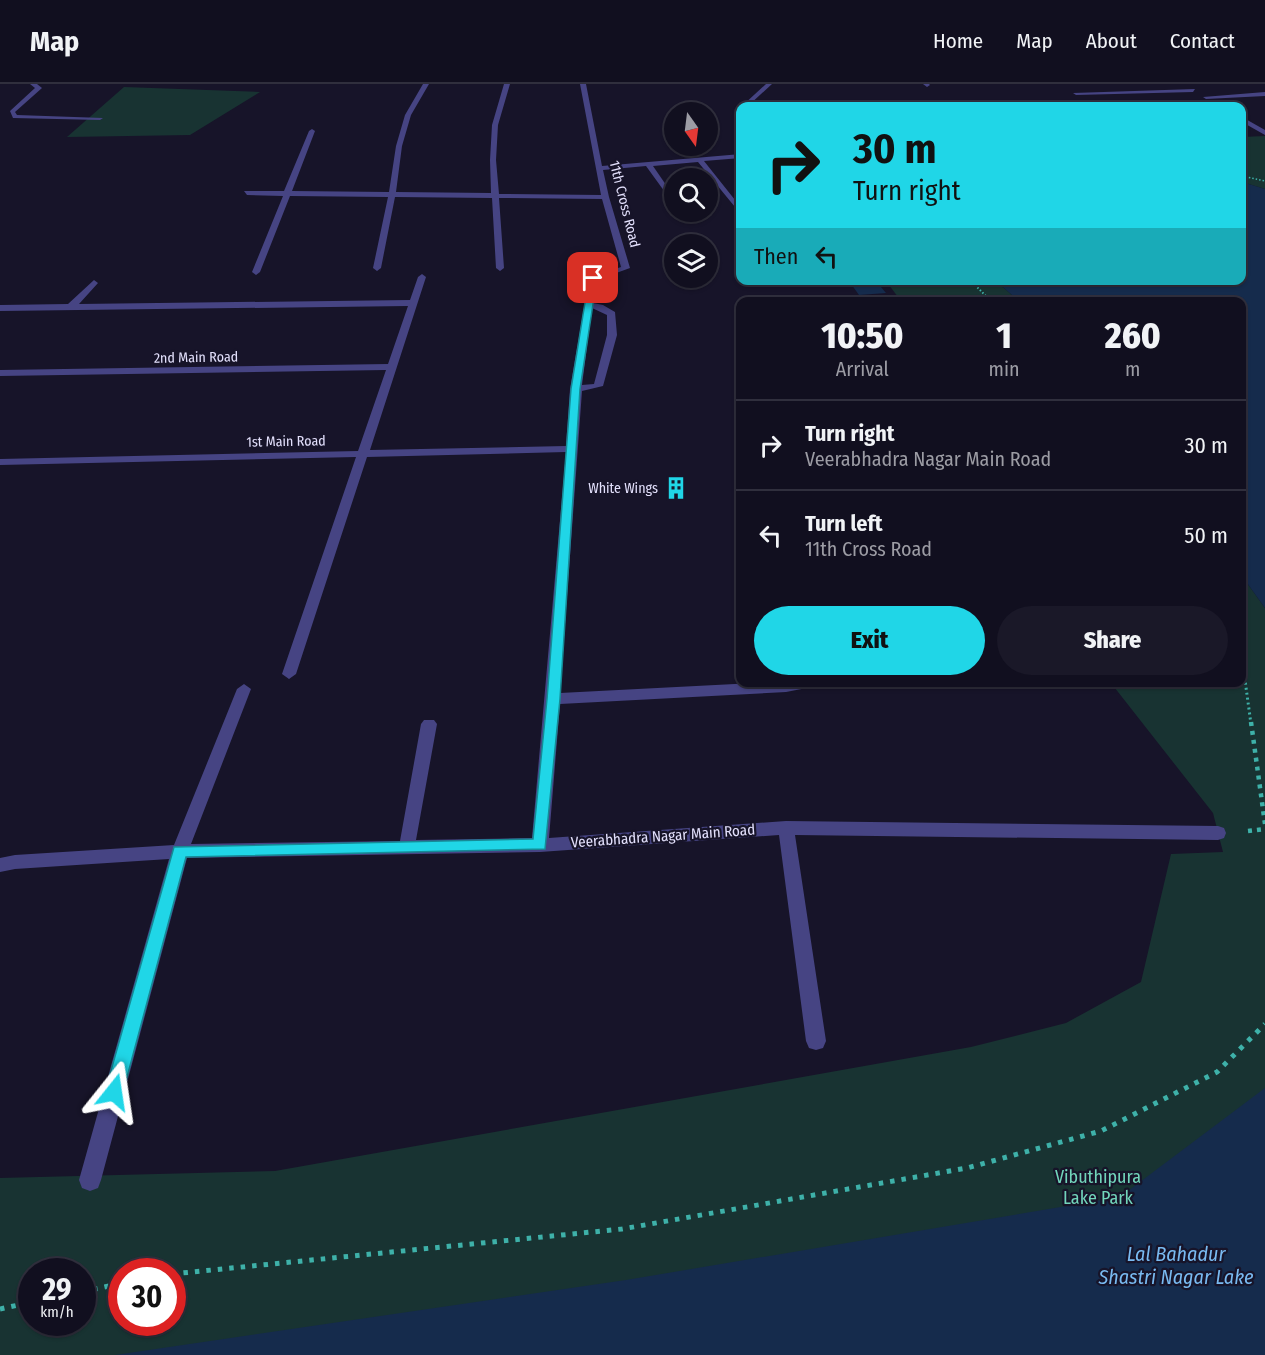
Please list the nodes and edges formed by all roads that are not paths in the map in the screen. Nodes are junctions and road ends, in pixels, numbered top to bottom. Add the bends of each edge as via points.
1 (33, 84) edge
2 (426, 84) edge
3 (507, 84) edge
4 (583, 84) edge
5 (769, 84) edge
6 (1184, 84) edge
7 (1193, 90) junction
8 (1076, 93) dead end
9 (1265, 94) edge
10 (1206, 97) junction
11 (749, 102) edge
12 (1214, 102) edge
13 (100, 118) dead end
14 (1246, 121) edge
15 (312, 131) dead end
16 (1265, 133) edge
17 (736, 157) edge
18 (699, 159) junction
19 (648, 164) junction
20 (600, 168) junction
21 (664, 188) edge
22 (247, 193) dead end
23 (289, 193) junction
24 (392, 195) junction
25 (496, 196) junction
26 (605, 197) junction
27 (735, 205) dead end
28 (377, 268) dead end
29 (500, 268) dead end
30 (256, 272) dead end
31 (422, 277) dead end
32 (94, 282) dead end
33 (413, 303) junction
34 (588, 305) junction
35 (71, 307) junction
36 (0, 308) edge
37 (392, 367) junction
38 (0, 373) edge
39 (575, 389) junction
40 (572, 449) junction
41 (362, 454) junction
42 (0, 462) edge
43 (289, 674) dead end
44 (786, 687) edge
45 (244, 689) dead end
46 (553, 699) junction
47 (429, 724) dead end
48 (786, 828) junction
49 (1218, 833) dead end
50 (540, 845) junction
51 (407, 846) junction
52 (180, 851) junction
53 (0, 865) edge
54 (816, 1041) dead end
55 (90, 1180) dead end

1 - 13 street via 39,88 12,112 15,117
2 - 24 street via 408,115
3 - 25 street via 495,125
4 - 20 street, 11th Cross Road
5 - 11 street
6 - 7 street
7 - 8 street
7 - 10 street
9 - 10 street
10 - 12 street
14 - 16 street
15 - 23 street
17 - 18 street
18 - 19 street
18 - 27 street
19 - 20 street
19 - 21 street
20 - 26 street, 11th Cross Road
22 - 23 street
23 - 24 street
23 - 30 street
24 - 25 street
24 - 28 street
25 - 26 street
25 - 29 street
26 - 34 street, 11th Cross Road via 626,268 593,278
31 - 33 street
32 - 35 street
33 - 35 street
33 - 37 street
34 - 39 street, 11th Cross Road
34 - 39 street via 612,314 612,335 598,386
35 - 36 street
37 - 38 street, 2nd Main Road
37 - 41 street
39 - 40 street, 11th Cross Road
40 - 41 street, 1st Main Road
40 - 46 street, 11th Cross Road
41 - 42 street, 1st Main Road
41 - 43 street
44 - 46 street
45 - 52 street
46 - 50 street, 11th Cross Road
47 - 51 street
48 - 49 street, Veerabhadra Nagar Main Road
48 - 50 street, Veerabhadra Nagar Main Road
48 - 54 street
50 - 51 street, Veerabhadra Nagar Main Road
51 - 52 street, Veerabhadra Nagar Main Road
52 - 53 street, Veerabhadra Nagar Main Road
52 - 55 street

